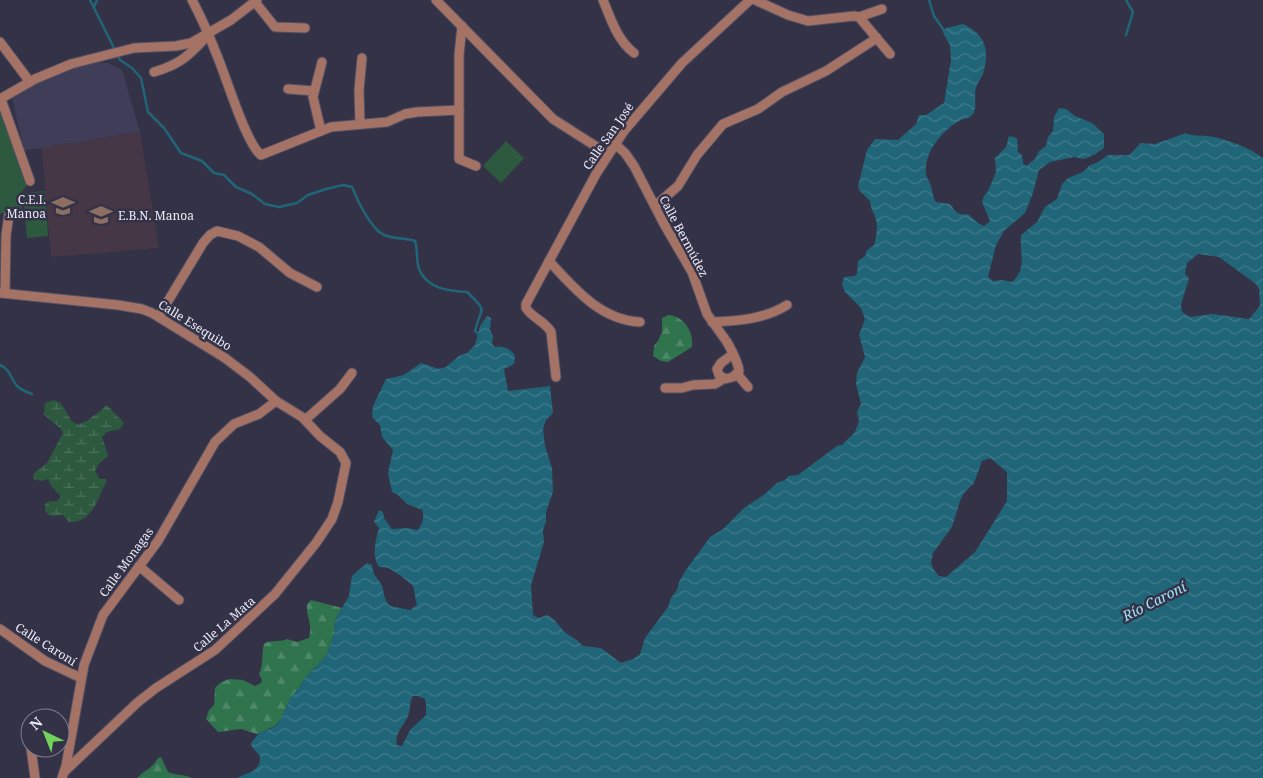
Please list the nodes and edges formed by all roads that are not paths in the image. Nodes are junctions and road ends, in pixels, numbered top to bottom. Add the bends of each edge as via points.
1 (192, 0) edge
2 (436, 0) edge
3 (603, 0) edge
4 (750, 0) edge
5 (756, 0) edge
6 (256, 1) edge
7 (882, 9) dead end
8 (859, 17) junction
9 (837, 19) junction
10 (462, 26) junction
11 (305, 28) dead end
12 (208, 34) junction
13 (875, 36) junction
14 (0, 42) edge
15 (634, 53) dead end
16 (890, 54) dead end
17 (362, 58) dead end
18 (322, 62) dead end
19 (154, 72) dead end
20 (30, 82) junction
21 (288, 90) dead end
22 (314, 91) junction
23 (1, 99) edge
24 (459, 110) junction
25 (360, 124) junction
26 (321, 130) junction
27 (615, 144) junction
28 (608, 154) junction
29 (476, 166) dead end
30 (30, 181) dead end
31 (655, 206) junction
32 (9, 215) dead end
33 (548, 261) junction
34 (318, 288) dead end
35 (2, 293) edge
36 (787, 305) dead end
37 (159, 316) junction
38 (640, 322) dead end
39 (712, 322) junction
40 (733, 354) junction
41 (738, 372) junction
42 (352, 373) dead end
43 (556, 377) dead end
44 (722, 378) junction
45 (748, 387) dead end
46 (665, 388) dead end
47 (276, 401) junction
48 (305, 420) junction
49 (344, 456) joint
50 (139, 566) junction
51 (179, 600) dead end
52 (0, 630) edge
53 (81, 678) junction
54 (32, 758) edge
55 (63, 775) edge
56 (35, 778) edge

1 - 12 street
2 - 10 street
3 - 15 street via 620,37
4 - 27 street, Calle San José via 682,63
5 - 9 street via 808,21
6 - 11 street via 275,27
6 - 12 street
7 - 8 street
8 - 9 street
8 - 13 street
9 - 13 street via 854,22
10 - 24 street
10 - 28 street via 553,119
12 - 19 street via 180,62
12 - 20 street via 184,45 121,50 70,64
12 - 26 street via 259,154 268,154
13 - 16 street
13 - 31 street via 826,71 782,92 758,109 723,124 697,155 678,186
14 - 20 street
17 - 25 street
18 - 22 street
20 - 23 street
21 - 22 street
22 - 26 street
23 - 30 street
24 - 25 street via 417,112 387,122
24 - 29 street via 459,160
25 - 26 street
27 - 28 street, Calle San José
27 - 31 street, Calle Bermúdez via 629,158
28 - 33 street, Calle San José
31 - 39 street, Calle Bermúdez via 692,272
32 - 35 street
33 - 38 street via 592,304 620,318
33 - 43 street, Calle San José via 526,308 551,332
34 - 37 street via 290,273 250,241 217,231 203,243
35 - 37 street, Calle Esequibo via 124,306
36 - 39 street via 756,317
37 - 47 street, Calle Esequibo via 238,367
39 - 40 street, Calle Bermúdez
40 - 41 street, Calle Bermúdez
40 - 44 street via 718,366 717,372
41 - 44 street via 729,379
41 - 45 street, Calle Bermúdez
42 - 48 street via 340,390
44 - 46 street via 715,384
47 - 48 street, Calle Esequibo
47 - 50 street, Calle Monagas via 259,414 234,424 215,442 169,523
48 - 49 street, Calle Esequibo
49 - 55 street, Calle La Mata via 345,473 334,513 316,543 275,594 216,650 138,702
50 - 51 street
50 - 53 street, Calle Monagas via 100,621
52 - 53 street, Calle Caroní via 46,661
53 - 55 street, Calle Monagas
54 - 56 street

